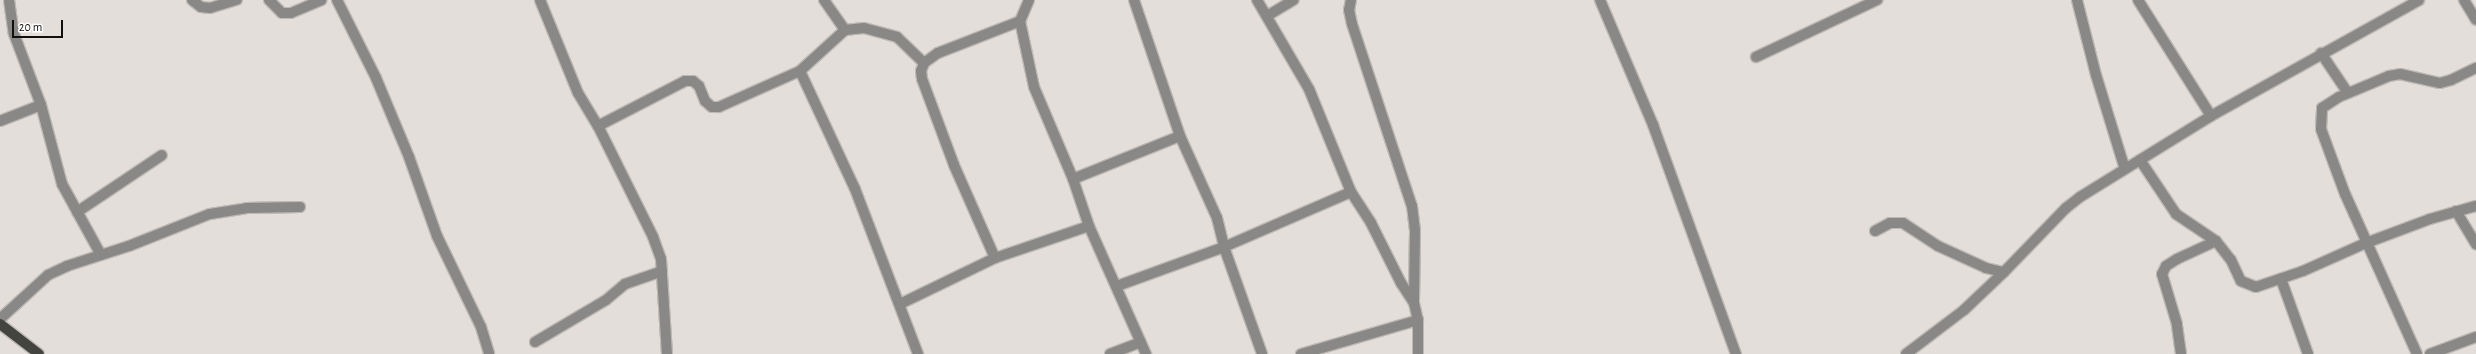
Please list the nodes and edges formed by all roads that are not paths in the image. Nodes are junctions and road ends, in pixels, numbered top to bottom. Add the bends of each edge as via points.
1 (9, 0) edge
2 (192, 0) edge
3 (237, 0) edge
4 (269, 0) edge
5 (321, 0) edge
6 (337, 0) edge
7 (540, 0) edge
8 (824, 0) edge
9 (1029, 0) edge
10 (1134, 0) edge
11 (1258, 0) edge
12 (1294, 0) edge
13 (1351, 0) edge
14 (1600, 0) edge
15 (1877, 0) edge
16 (2077, 0) edge
17 (2138, 0) edge
18 (2419, 0) edge
19 (2464, 0) edge
20 (1267, 16) junction
21 (2476, 20) edge
22 (1020, 21) junction
23 (845, 30) junction
24 (2321, 53) junction
25 (1756, 57) dead end
26 (924, 63) junction
27 (2476, 68) edge
28 (800, 71) junction
29 (2348, 93) junction
30 (41, 105) junction
31 (2211, 116) junction
32 (0, 122) edge
33 (598, 126) junction
34 (1180, 136) junction
35 (162, 155) dead end
36 (2140, 160) junction
37 (2125, 169) junction
38 (1073, 179) junction
39 (1351, 192) junction
40 (2476, 206) edge
41 (300, 207) dead end
42 (2456, 210) junction
43 (77, 212) junction
44 (1089, 226) junction
45 (1875, 231) dead end
46 (2216, 241) junction
47 (2366, 243) junction
48 (2476, 244) edge
49 (1224, 247) junction
50 (101, 255) junction
51 (995, 258) junction
52 (662, 271) junction
53 (2004, 272) junction
54 (2281, 279) junction
55 (1117, 286) junction
56 (1414, 303) junction
57 (900, 304) junction
58 (0, 320) edge
59 (1418, 320) junction
60 (0, 324) edge
61 (2476, 337) edge
62 (535, 342) dead end
63 (1141, 342) junction
64 (39, 354) edge
65 (489, 354) edge
66 (667, 354) edge
67 (918, 354) edge
68 (1110, 354) edge
69 (1146, 354) edge
70 (1262, 354) edge
71 (1301, 354) edge
72 (1418, 354) edge
73 (1736, 354) edge
74 (1906, 354) edge
75 (2181, 354) edge
76 (2308, 354) edge
77 (2417, 354) edge
78 (2430, 354) edge

1 - 30 street via 14,34
2 - 3 street via 201,7 210,8
4 - 5 street via 282,13 291,13
6 - 65 street via 379,86 409,157 437,236 481,326
7 - 33 street via 578,93
8 - 23 street
9 - 22 street
10 - 34 street
11 - 20 street
12 - 20 street
13 - 56 street via 1349,10 1352,24 1412,206 1415,230
14 - 73 street via 1653,125
15 - 25 street
16 - 37 street via 2096,75
17 - 31 street
18 - 24 street
19 - 21 street
20 - 39 street via 1309,89
22 - 26 street via 938,53
22 - 38 street via 1034,87
23 - 26 street via 871,29 897,37
23 - 28 street
24 - 29 street
24 - 31 street
26 - 51 street via 922,79 954,166
27 - 29 street via 2451,80 2440,82 2400,74 2389,76
28 - 33 street via 719,107 712,107 705,101 699,86 693,81 685,81
28 - 57 street via 855,189
29 - 47 street via 2327,102 2322,108 2321,129
30 - 32 street
30 - 43 street via 62,184
31 - 36 street
33 - 52 street via 653,237
34 - 38 street
34 - 49 street via 1217,218
35 - 43 street
36 - 37 street
36 - 46 street via 2176,214
37 - 53 street via 2066,208
38 - 44 street
39 - 49 street
39 - 56 street via 1371,223
40 - 42 street
41 - 50 street via 246,208 210,214
42 - 47 street
42 - 48 street
43 - 50 street
44 - 51 street
44 - 55 street
45 - 53 street via 1890,223 1903,223 1938,246 1986,268
46 - 54 street via 2231,260 2241,281 2256,287
46 - 75 street via 2177,259 2166,266 2162,274 2177,324
47 - 54 street
47 - 77 street
49 - 55 street
49 - 70 street
50 - 58 street via 48,275
51 - 57 street
52 - 62 street via 625,284 606,300
52 - 66 street
53 - 74 street via 1943,327
54 - 76 street
55 - 63 street
56 - 59 street
57 - 67 street
59 - 71 street
59 - 72 street
60 - 64 main road
61 - 78 street
63 - 68 street
63 - 69 street

